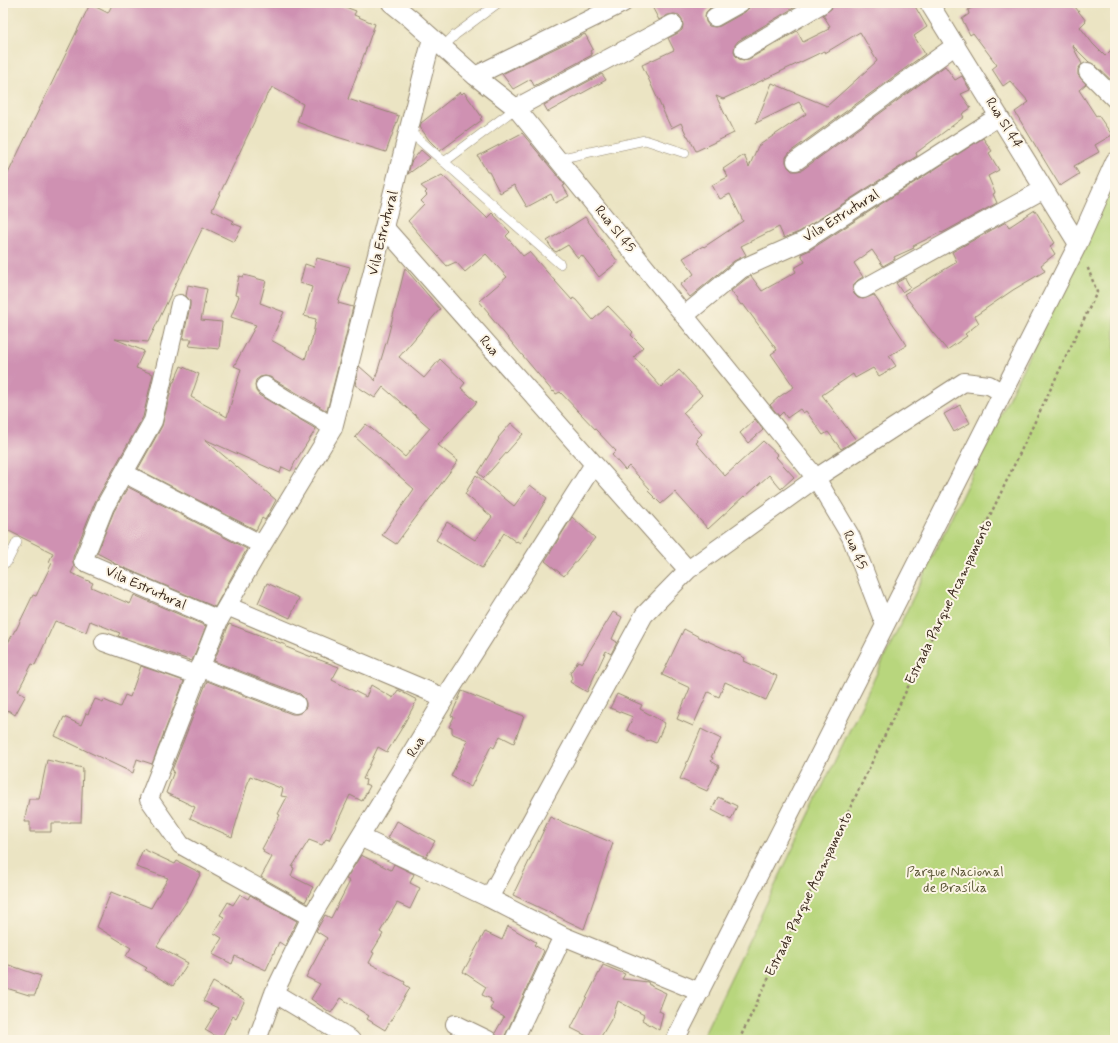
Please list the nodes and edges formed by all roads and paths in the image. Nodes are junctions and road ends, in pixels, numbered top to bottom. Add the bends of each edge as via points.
1 (391, 3) edge
2 (498, 3) edge
3 (623, 3) edge
4 (740, 3) edge
5 (823, 3) edge
6 (935, 5) edge
7 (714, 17) dead end
8 (673, 24) dead end
9 (438, 43) junction
10 (956, 45) junction
11 (744, 50) dead end
12 (1088, 72) dead end
13 (476, 76) junction
14 (1115, 99) edge
15 (516, 108) junction
16 (999, 116) junction
17 (409, 131) junction
18 (685, 153) dead end
19 (558, 159) junction
20 (796, 161) dead end
21 (1115, 161) edge
22 (444, 162) junction
23 (1044, 189) junction
24 (384, 227) junction
25 (1078, 244) junction
26 (560, 264) dead end
27 (863, 289) dead end
28 (180, 304) dead end
29 (684, 316) junction
30 (265, 386) dead end
31 (1003, 393) junction
32 (333, 428) junction
33 (594, 464) junction
34 (124, 473) junction
35 (816, 478) junction
36 (16, 542) dead end
37 (262, 545) junction
38 (3, 564) edge
39 (688, 570) junction
40 (223, 613) junction
41 (885, 625) junction
42 (104, 642) dead end
43 (199, 671) junction
44 (445, 698) junction
45 (296, 704) dead end
46 (360, 837) junction
47 (489, 898) junction
48 (311, 917) junction
49 (563, 936) junction
50 (700, 992) junction
51 (274, 993) junction
52 (456, 1024) dead end
53 (257, 1040) edge
54 (351, 1040) edge
55 (488, 1040) edge
56 (514, 1040) edge
57 (675, 1040) edge
58 (739, 1040) edge

1 - 9 street, Rua Sl 45
2 - 9 lane via 455,35
3 - 13 street
4 - 7 street
5 - 11 street
6 - 10 street, Rua Sl 44
8 - 15 street
9 - 13 street, Rua Sl 45
9 - 17 street, Vila Estrutural
10 - 16 street, Rua Sl 44
10 - 20 street
12 - 14 street
13 - 15 street, Rua Sl 45
15 - 19 street, Rua Sl 45
15 - 22 lane
16 - 23 street, Rua Sl 44
16 - 29 street, Vila Estrutural via 804,241 741,269
17 - 22 lane
17 - 24 street, Vila Estrutural
18 - 19 lane via 645,140
19 - 29 street, Rua Sl 45
21 - 25 street
22 - 26 lane
23 - 25 street, Rua Sl 44
23 - 27 street
24 - 32 street, Vila Estrutural
24 - 33 street, Rua
25 - 31 street
25 - 58 path, Estrada Parque Acampamento via 1097,292
28 - 34 street, Vila Estrutural via 153,421
29 - 35 street, Rua Sl 45
30 - 32 street
31 - 35 street via 989,385 964,382
31 - 41 street
32 - 37 street, Vila Estrutural
33 - 39 street, Rua
33 - 44 street, Rua
34 - 37 street
34 - 40 street, Vila Estrutural via 105,506 83,561
35 - 39 street
35 - 41 street, Rua 45 via 851,537
36 - 38 lane via 7,562
37 - 40 street, Vila Estrutural
39 - 47 street via 644,615
40 - 43 street
40 - 44 street
41 - 50 street
42 - 43 street
43 - 45 street
43 - 48 street via 149,799 181,845
44 - 46 street, Rua
46 - 47 street
46 - 48 street, Rua
47 - 49 street
48 - 51 street, Rua
49 - 50 street
49 - 56 street
50 - 57 street
51 - 53 street, Rua
51 - 54 street
52 - 55 street

